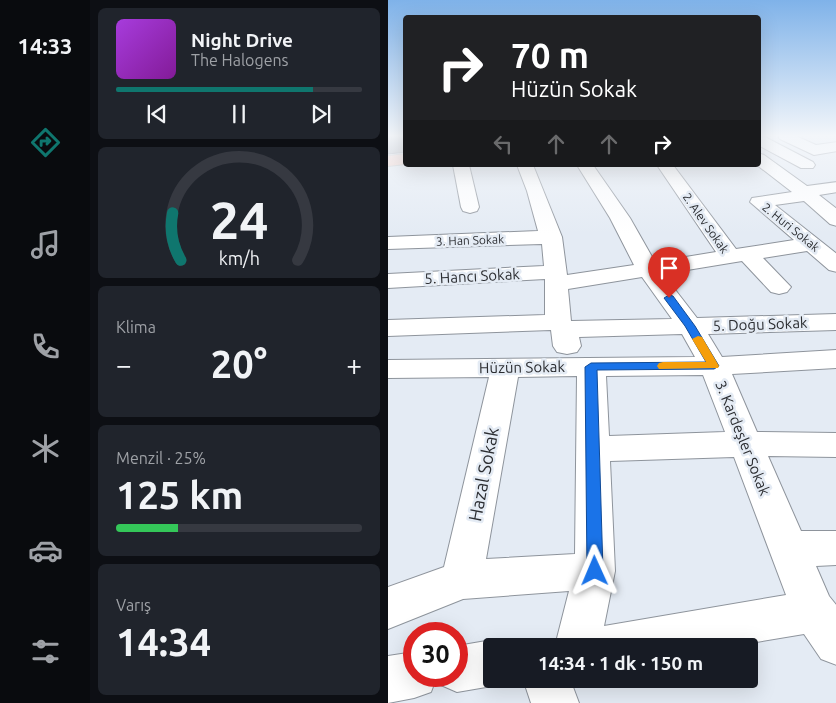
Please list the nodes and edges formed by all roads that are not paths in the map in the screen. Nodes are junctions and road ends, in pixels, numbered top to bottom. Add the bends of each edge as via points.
1 (462, 169) edge
2 (526, 169) edge
3 (588, 169) edge
4 (668, 169) edge
5 (773, 169) edge
6 (836, 187) edge
7 (805, 193) junction
8 (470, 207) dead end
9 (833, 213) edge
10 (552, 238) junction
11 (388, 243) edge
12 (812, 244) junction
13 (739, 256) junction
14 (836, 265) edge
15 (648, 270) junction
16 (556, 278) junction
17 (388, 281) edge
18 (779, 287) dead end
19 (836, 322) edge
20 (561, 326) junction
21 (690, 326) junction
22 (388, 328) edge
23 (836, 359) edge
24 (714, 366) junction
25 (581, 367) junction
26 (505, 368) junction
27 (388, 369) edge
28 (746, 444) junction
29 (836, 444) edge
30 (593, 449) junction
31 (836, 548) edge
32 (789, 549) junction
33 (595, 571) junction
34 (462, 580) junction
35 (388, 608) edge
36 (825, 627) edge
37 (579, 638) edge
38 (700, 638) edge
39 (483, 665) edge
40 (468, 667) edge
41 (403, 678) edge
42 (388, 680) edge
43 (550, 688) edge
44 (555, 703) edge

1 - 8 street
2 - 10 street
3 - 15 street, 3. Kardeşler Sokak via 620,218
4 - 13 street, 2. Alev Sokak
5 - 7 street
6 - 7 street
7 - 9 street
7 - 12 street, 2. Huri Sokak via 759,202
10 - 11 street, 3. Han Sokak
10 - 16 street
12 - 13 street, 5. Hancı Sokak
12 - 14 street, 2. Huri Sokak
13 - 15 street, 5. Hancı Sokak
13 - 18 street, 2. Alev Sokak
15 - 16 street, 5. Hancı Sokak
15 - 21 street, 3. Kardeşler Sokak
16 - 17 street, 5. Hancı Sokak
16 - 20 street
19 - 21 street, 5. Doğu Sokak
20 - 21 street, 5. Doğu Sokak
20 - 22 street, 5. Doğu Sokak
20 - 25 street
21 - 24 street, 3. Kardeşler Sokak
23 - 24 street, Hüzün Sokak
24 - 25 street, Hüzün Sokak
24 - 28 street, 3. Kardeşler Sokak
25 - 26 street, Hüzün Sokak
25 - 30 street
26 - 27 street, Hüzün Sokak
26 - 34 street, Hazal Sokak
28 - 29 street
28 - 30 street
28 - 32 street, 3. Kardeşler Sokak
30 - 33 street
31 - 32 street
32 - 36 street, 3. Kardeşler Sokak
33 - 34 street
33 - 37 street
34 - 35 street
36 - 38 street
39 - 40 street
41 - 42 street
43 - 44 street

